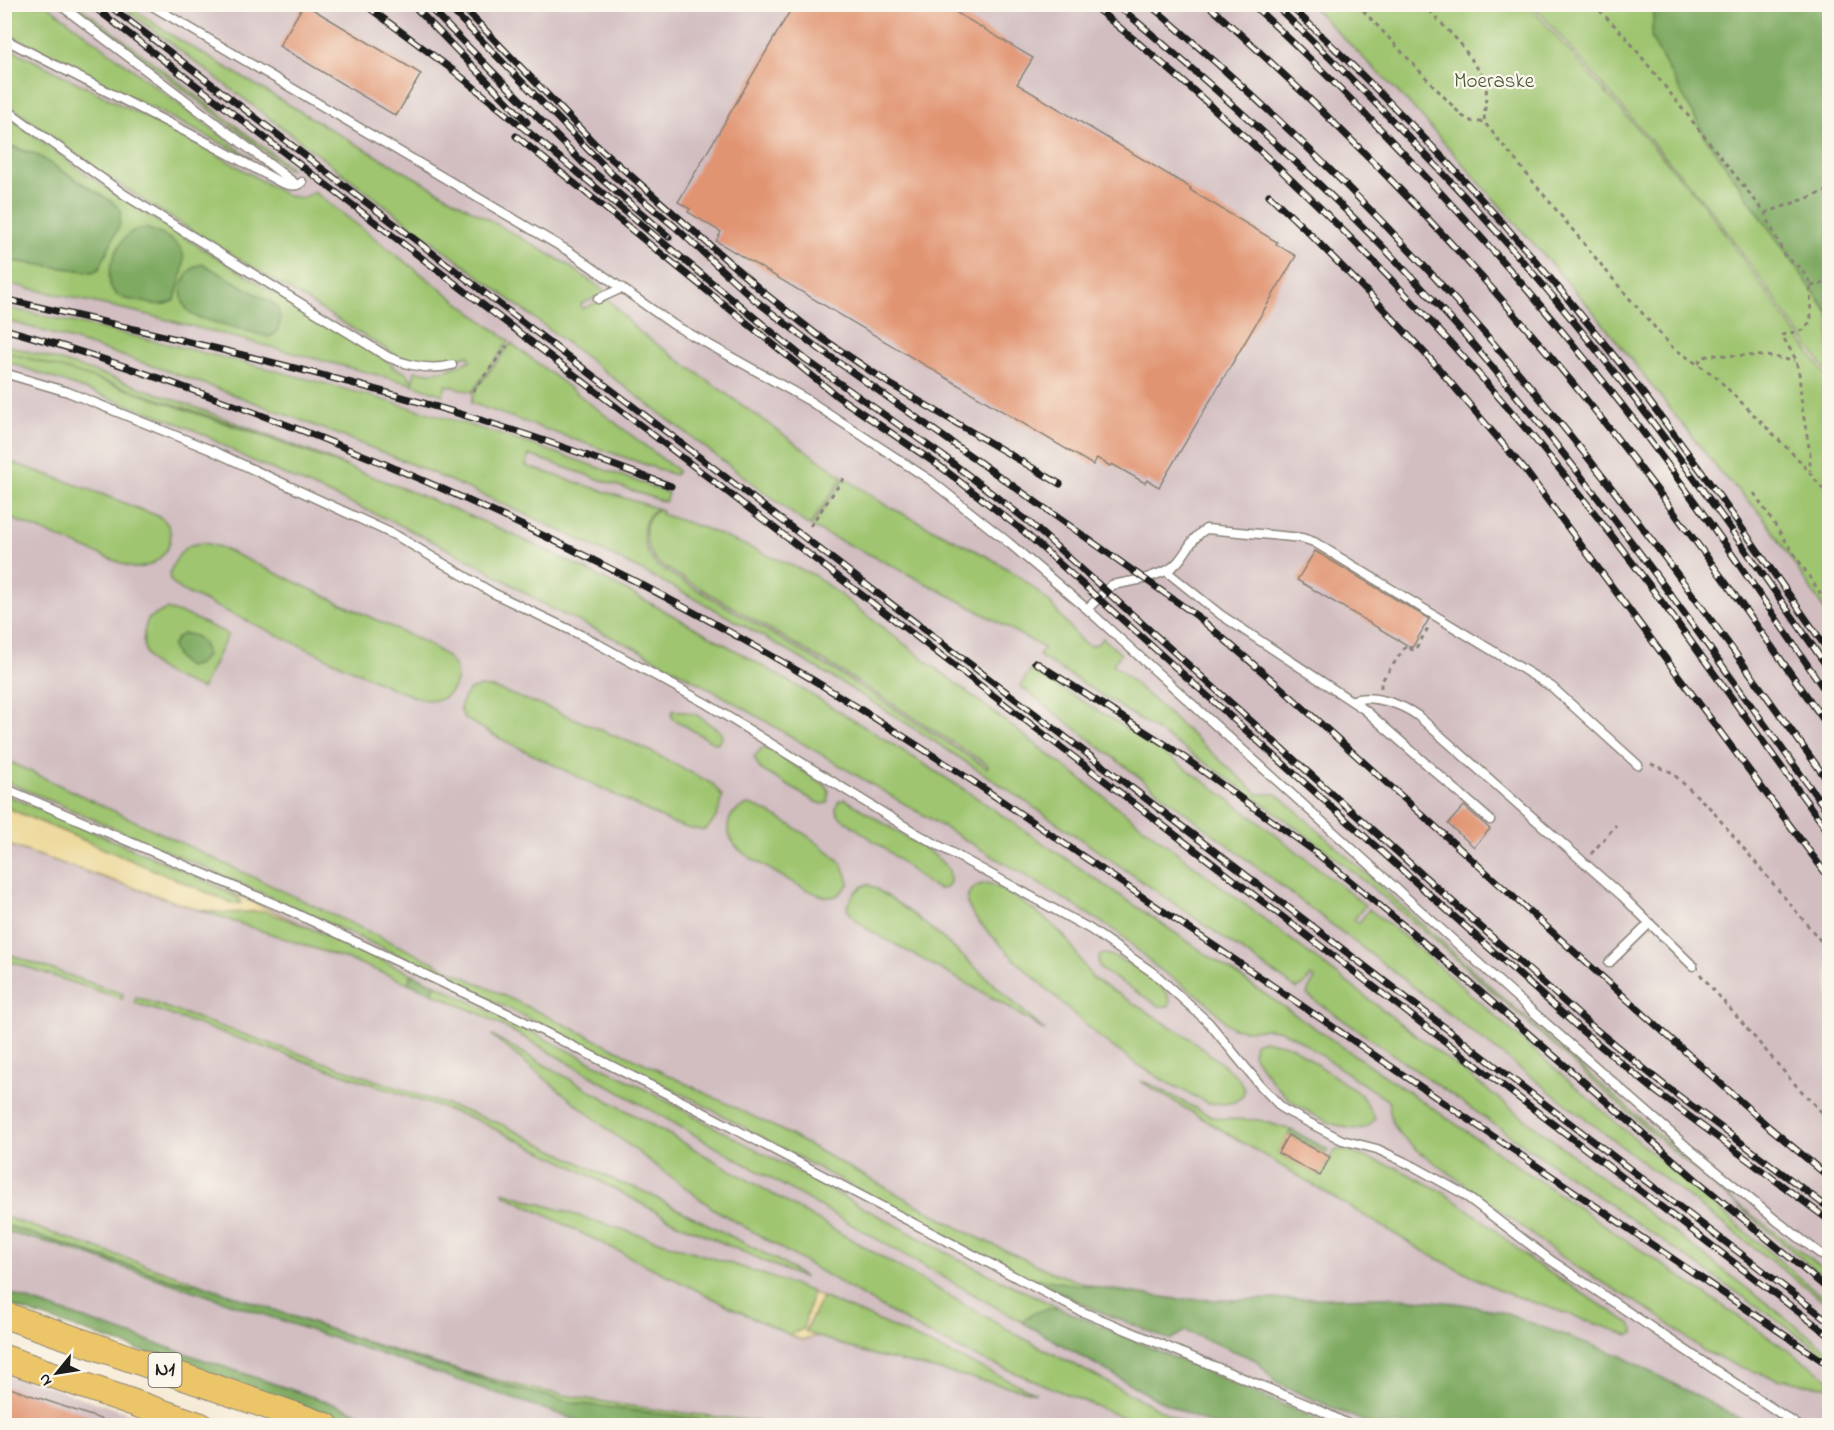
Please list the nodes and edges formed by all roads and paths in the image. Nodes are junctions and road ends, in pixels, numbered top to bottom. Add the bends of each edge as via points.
1 (59, 4) edge
2 (149, 4) edge
3 (1357, 4) edge
4 (1423, 4) edge
5 (1593, 4) edge
6 (7, 41) edge
7 (4, 108) edge
8 (1484, 122) junction
9 (1830, 190) edge
10 (1765, 213) junction
11 (1830, 282) edge
12 (1811, 286) junction
13 (622, 288) junction
14 (598, 299) dead end
15 (507, 346) dead end
16 (1796, 361) junction
17 (1698, 363) junction
18 (452, 365) dead end
19 (4, 373) edge
20 (473, 391) dead end
21 (1809, 471) junction
22 (844, 477) dead end
23 (1754, 493) dead end
24 (1830, 498) edge
25 (810, 526) dead end
26 (1166, 571) junction
27 (1830, 608) edge
28 (1087, 609) junction
29 (1436, 616) junction
30 (1353, 700) junction
31 (1379, 701) junction
32 (1638, 765) joint
33 (4, 788) edge
34 (1490, 820) dead end
35 (1616, 825) dead end
36 (1584, 862) junction
37 (1650, 923) junction
38 (1830, 952) edge
39 (1609, 963) dead end
40 (1693, 966) joint
41 (1830, 1121) edge
42 (1830, 1261) edge
43 (4, 1315) edge
44 (4, 1358) edge
45 (288, 1419) edge
46 (201, 1425) edge
47 (326, 1425) edge
48 (1352, 1425) edge
49 (1799, 1425) edge

1 - 6 lane via 300,183 289,186 280,182
2 - 13 lane via 570,252
3 - 8 path via 1462,116
4 - 8 path via 1460,43 1487,82
5 - 10 path via 1625,36
7 - 18 lane via 125,195 388,357 433,369
8 - 17 path via 1672,347
9 - 10 path
10 - 12 path via 1784,255 1800,268
11 - 12 path
12 - 16 path via 1811,321 1803,330 1782,335
13 - 14 lane
13 - 28 lane via 674,325 799,395 888,451 978,517
15 - 20 path
16 - 17 path via 1710,355
16 - 21 path via 1810,453
17 - 21 path
19 - 49 lane via 68,392 211,450 397,536 493,593 589,639 707,704 914,832 1090,929 1155,974 1209,1023 1284,1109 1342,1140 1377,1149 1462,1193 1549,1259
21 - 24 path
22 - 25 path
23 - 27 path
26 - 28 lane via 1112,585
26 - 29 lane via 1174,567 1206,529 1302,538
26 - 30 lane via 1221,615
28 - 42 lane via 1687,1147
29 - 31 path via 1414,651 1406,646 1381,682
29 - 32 lane via 1552,687
30 - 31 lane
30 - 34 lane
31 - 36 lane via 1403,705 1418,716
32 - 38 path via 1646,762 1671,772 1710,808
33 - 48 lane via 284,908 515,1017 1078,1310
35 - 36 path
36 - 37 lane
37 - 39 lane
37 - 40 lane
40 - 41 path
43 - 45 main road, N1
44 - 46 main road, N1
45 - 47 main road, N1

